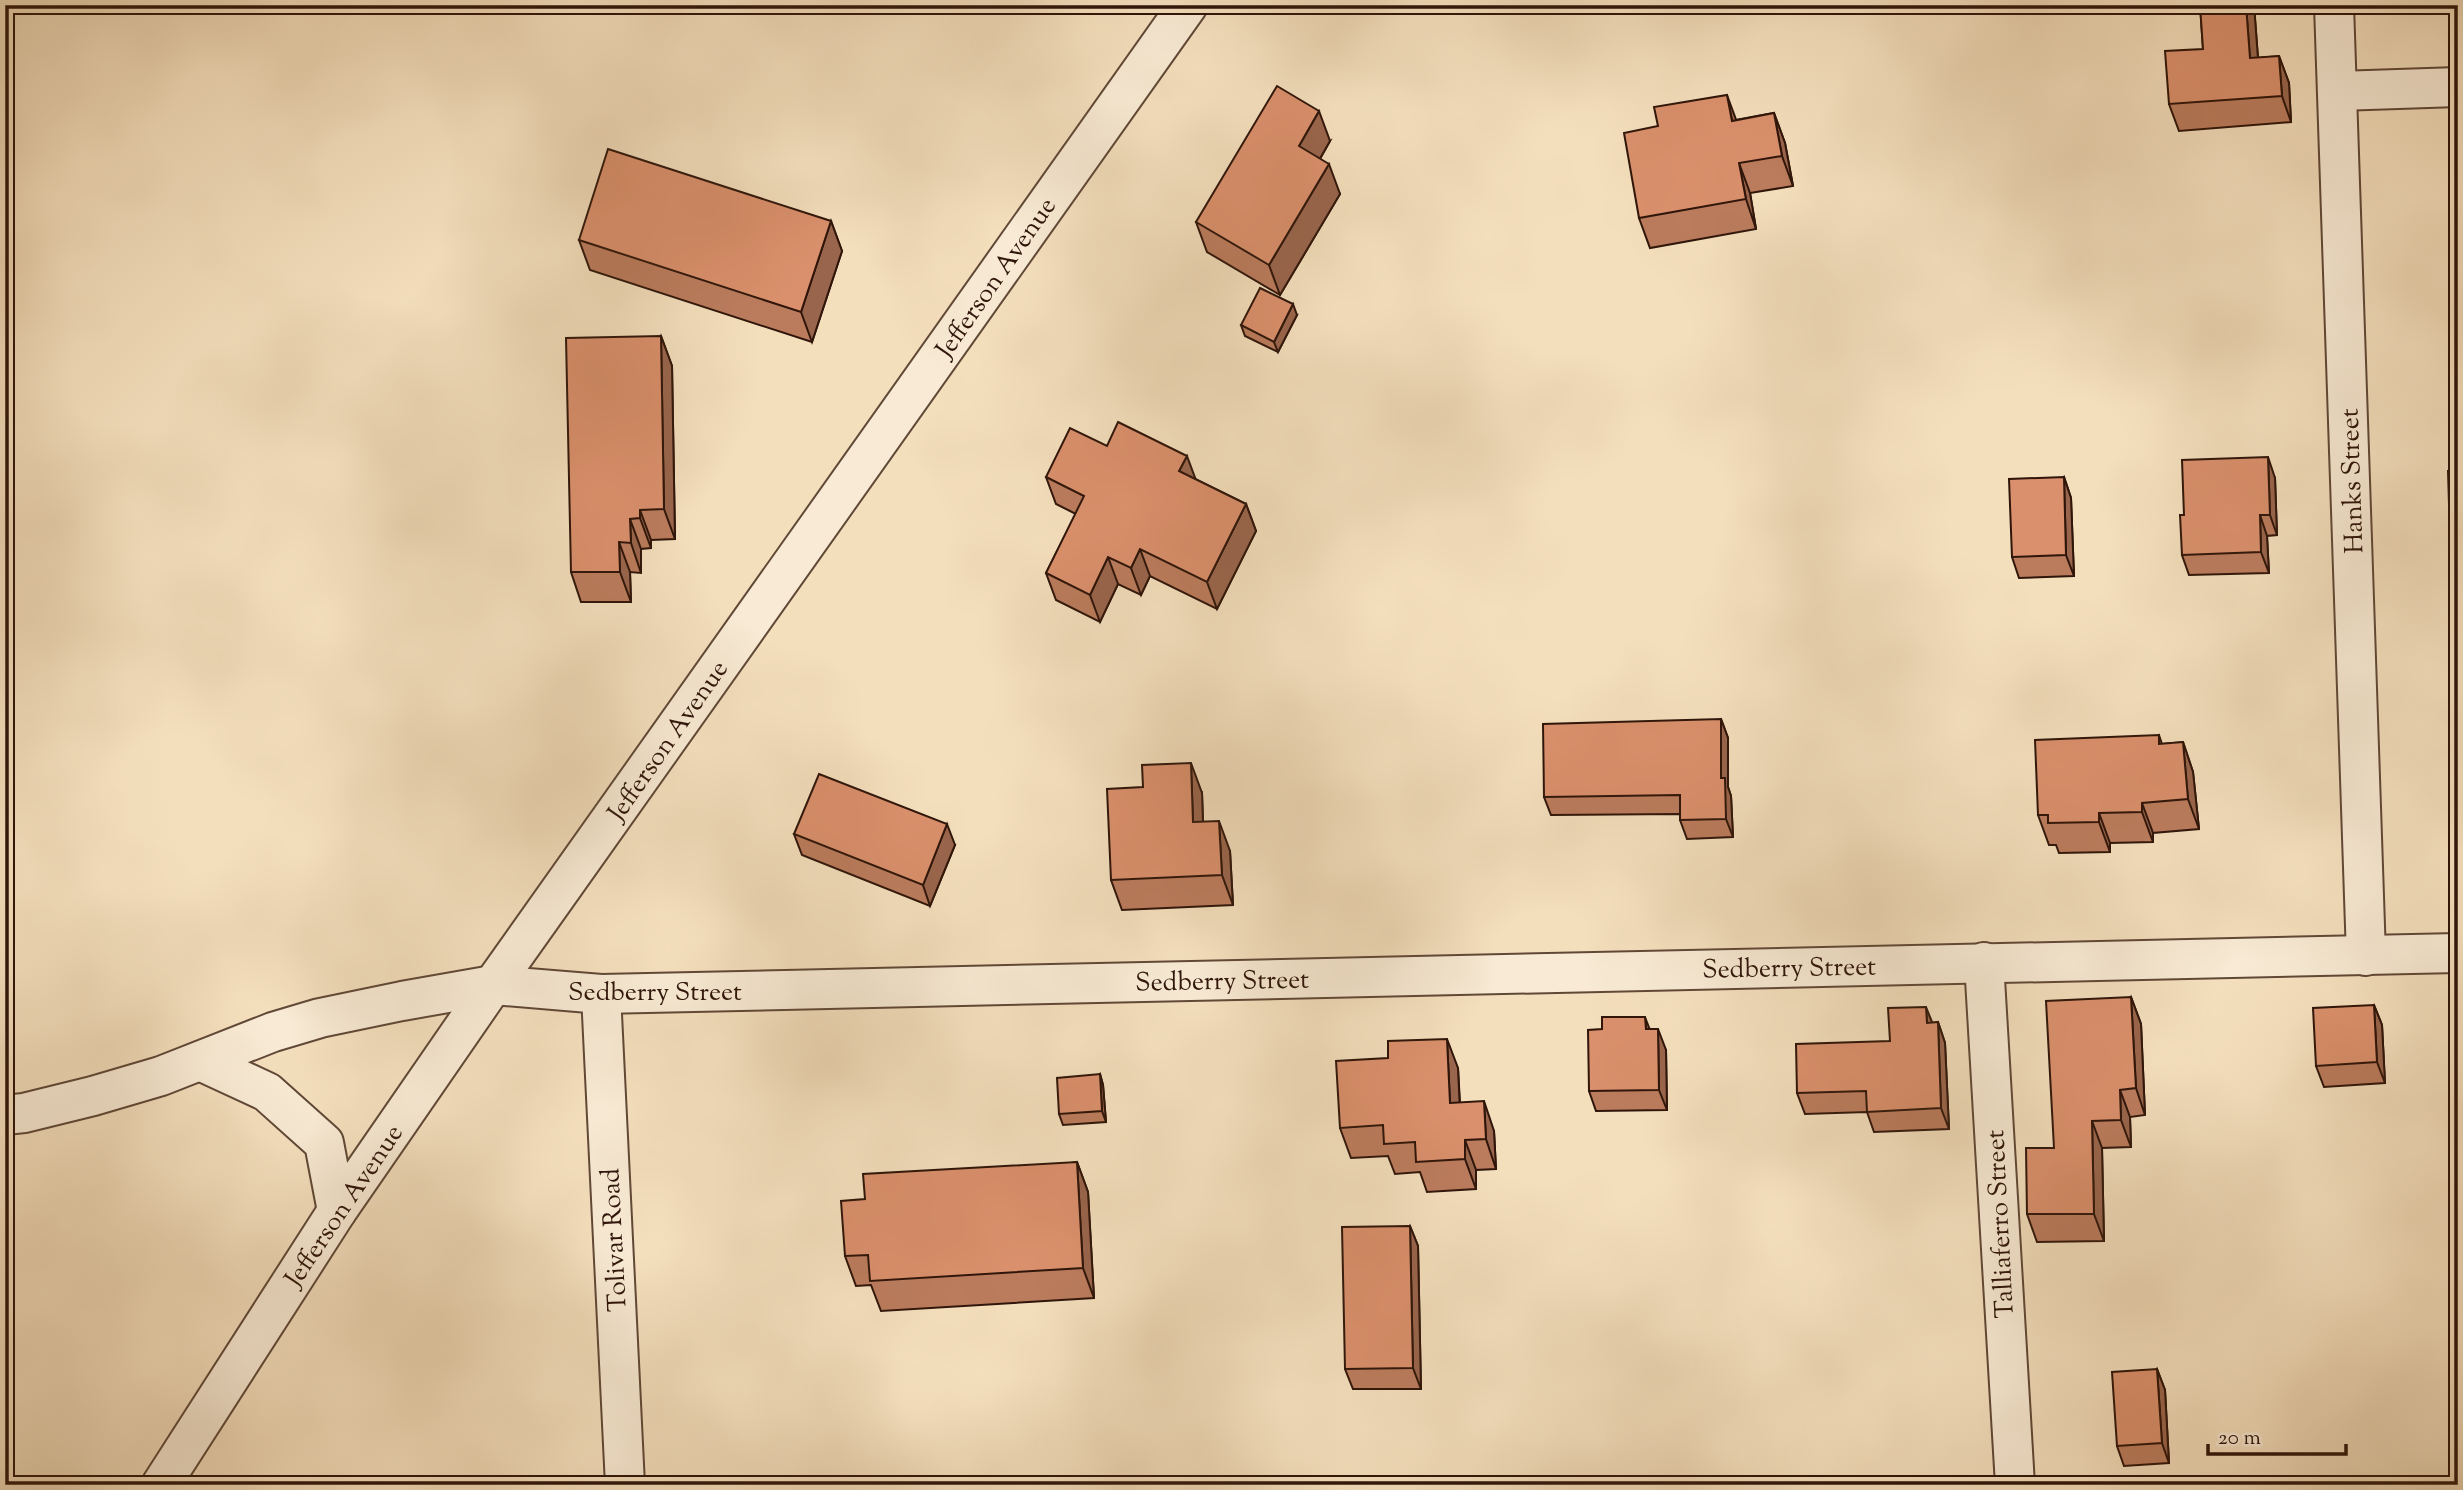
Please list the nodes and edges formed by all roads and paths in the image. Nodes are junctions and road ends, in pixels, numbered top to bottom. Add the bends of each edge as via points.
1 (1188, 5) edge
2 (2334, 5) edge
3 (2458, 87) edge
4 (2338, 91) junction
5 (2458, 953) edge
6 (2366, 956) junction
7 (1984, 962) junction
8 (494, 985) junction
9 (601, 995) junction
10 (200, 1061) junction
11 (5, 1115) edge
12 (337, 1211) junction
13 (161, 1485) edge
14 (625, 1485) edge
15 (2015, 1485) edge

1 - 8 street, Jefferson Avenue
2 - 4 street, Hanks Street
3 - 4 street
4 - 6 street, Hanks Street
5 - 6 street, Sedberry Street
6 - 7 street, Sedberry Street
7 - 9 street, Sedberry Street
7 - 15 street, Talliaferro Street
8 - 9 street, Sedberry Street
8 - 10 street, Sedberry Street via 320,1018
8 - 12 street, Jefferson Avenue
9 - 14 street, Tolivar Road
10 - 11 street, Sedberry Street via 93,1096
10 - 12 street via 267,1092 324,1143
12 - 13 street, Jefferson Avenue

